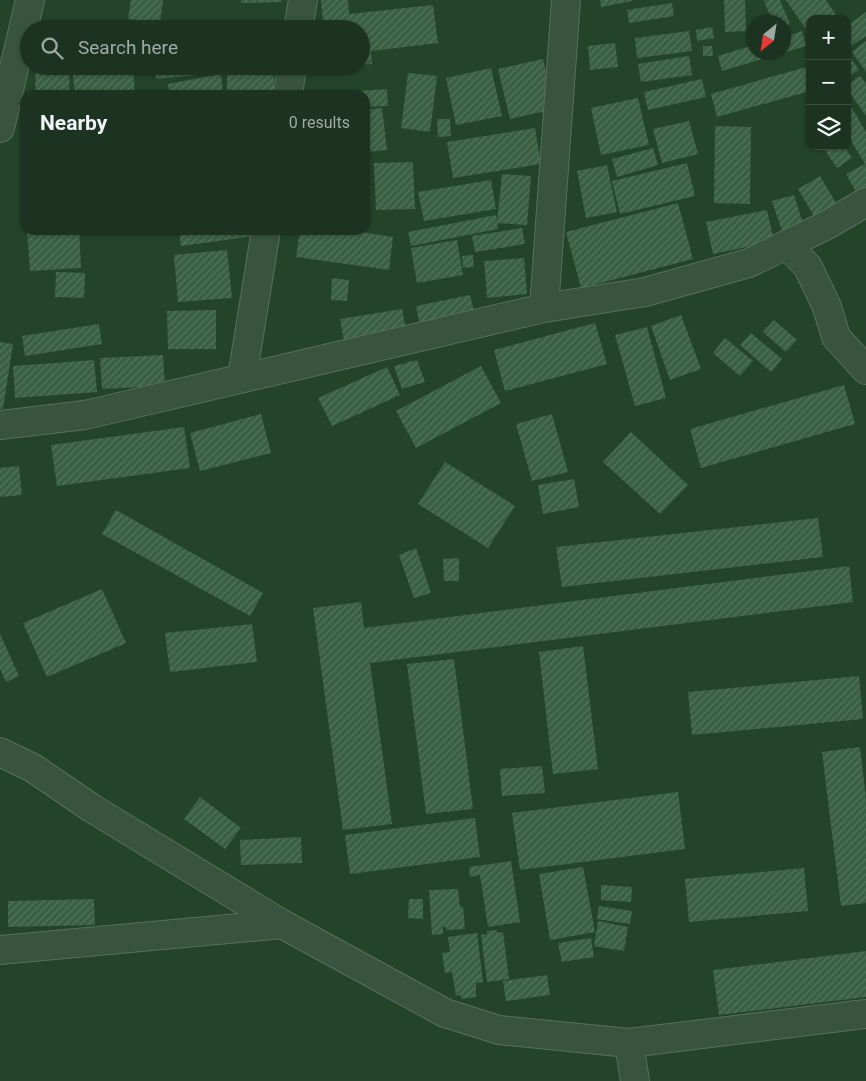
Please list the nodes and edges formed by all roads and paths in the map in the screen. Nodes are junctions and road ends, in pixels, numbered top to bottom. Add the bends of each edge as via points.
1 (30, 0) edge
2 (303, 0) edge
3 (566, 0) edge
4 (25, 20) edge
5 (300, 20) edge
6 (20, 43) edge
7 (291, 75) edge
8 (289, 90) edge
9 (0, 128) edge
10 (866, 202) edge
11 (265, 235) edge
12 (787, 245) junction
13 (544, 308) junction
14 (866, 370) edge
15 (242, 378) junction
16 (0, 425) edge
17 (0, 752) edge
18 (282, 924) junction
19 (0, 950) edge
20 (866, 1014) edge
21 (629, 1044) junction
22 (634, 1081) edge

1 - 4 street
2 - 5 street
3 - 13 street
6 - 9 street
7 - 8 street
10 - 12 street
11 - 15 street
12 - 13 street via 749,263 645,292
12 - 14 street via 808,267 827,307 836,337
13 - 15 street
15 - 16 street via 85,415
17 - 18 street via 32,768
18 - 19 street
18 - 21 street via 445,1013 499,1030
20 - 21 street
21 - 22 street

